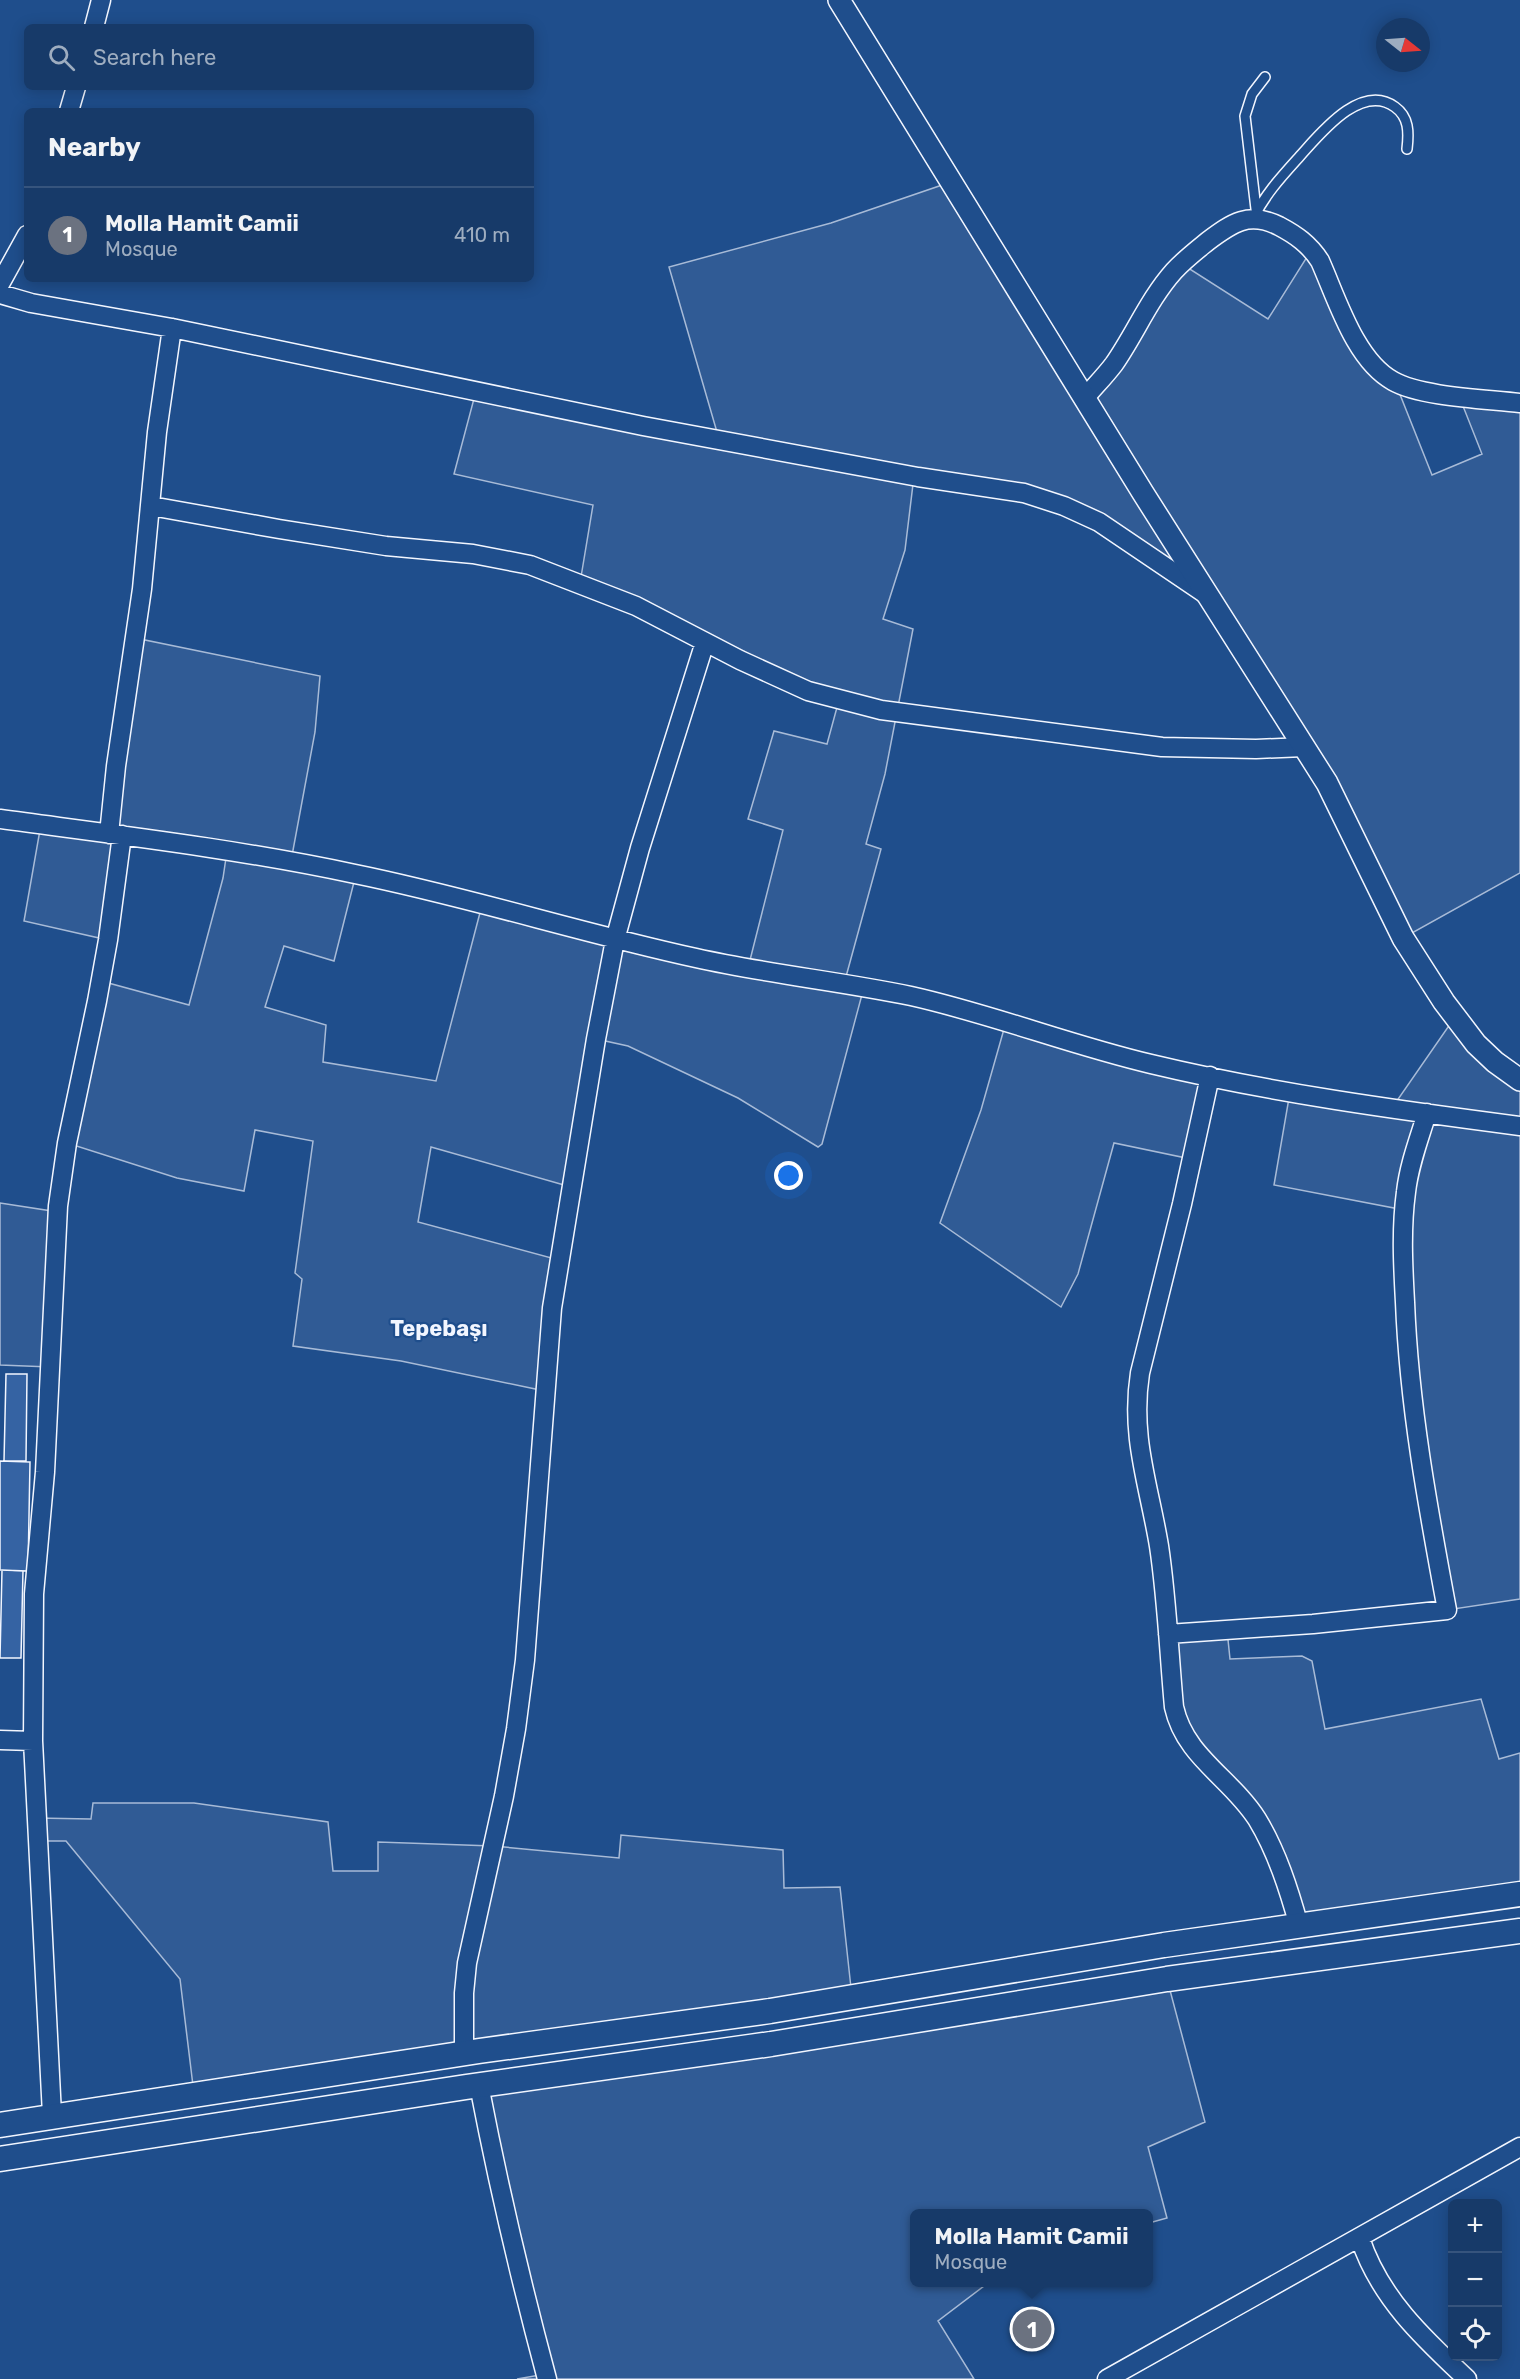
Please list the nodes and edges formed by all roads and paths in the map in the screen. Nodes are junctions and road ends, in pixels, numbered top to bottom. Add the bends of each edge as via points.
1 (101, 0) edge
2 (839, 0) edge
3 (95, 24) edge
4 (1265, 77) dead end
5 (75, 90) edge
6 (70, 108) edge
7 (1407, 148) dead end
8 (1255, 216) junction
9 (24, 240) edge
10 (0, 284) edge
11 (0, 294) edge
12 (172, 328) junction
13 (1084, 399) junction
14 (1520, 403) edge
15 (151, 506) junction
16 (1209, 597) junction
17 (705, 642) junction
18 (1304, 747) junction
19 (0, 819) edge
20 (116, 835) junction
21 (615, 940) junction
22 (1210, 1076) junction
23 (1520, 1080) edge
24 (1427, 1113) junction
25 (1520, 1126) edge
26 (1168, 1634) junction
27 (0, 1740) edge
28 (33, 1741) junction
29 (1520, 1894) edge
30 (1299, 1926) junction
31 (1520, 1930) edge
32 (464, 2053) junction
33 (479, 2085) junction
34 (52, 2115) junction
35 (0, 2125) edge
36 (1520, 2147) edge
37 (0, 2159) edge
38 (1360, 2238) junction
39 (547, 2379) edge
40 (1107, 2379) edge
41 (1467, 2379) edge

1 - 3 street
2 - 13 street
4 - 8 lane via 1252,94 1245,116
5 - 6 street
7 - 8 lane via 1407,122 1394,105 1376,101 1353,107 1327,127 1272,188
8 - 13 street via 1233,223 1174,271 1113,366
8 - 14 street via 1302,239 1312,249 1360,348 1386,377 1416,389
9 - 10 street
11 - 12 street via 84,314
12 - 15 street
12 - 16 street via 643,426 1024,494 1099,522
13 - 16 street
15 - 17 street via 386,546 473,554 530,565 636,606
15 - 20 street
16 - 18 street
17 - 18 street via 808,691 904,714 1162,747
17 - 21 street
18 - 23 street via 1350,826 1403,938 1438,993 1476,1044
19 - 20 street
20 - 21 street via 356,874
20 - 28 street via 106,950 58,1206 45,1472 34,1594
21 - 22 street via 962,1008 1100,1051
21 - 32 street via 559,1260 548,1353 525,1660 504,1796 467,1963
22 - 24 street
22 - 26 street via 1136,1396 1136,1428 1159,1545
24 - 25 street
24 - 26 street via 1406,1191 1404,1292 1416,1431 1447,1610
26 - 30 street via 1178,1722 1193,1749 1257,1819 1280,1867
27 - 28 street
28 - 34 street
29 - 30 main road
30 - 32 main road via 1152,1946 770,2011
31 - 33 main road via 1178,1977 771,2044
32 - 34 main road
33 - 37 main road
33 - 39 street via 496,2176
34 - 35 main road
36 - 38 street
38 - 40 street
38 - 41 street via 1367,2261 1389,2297

